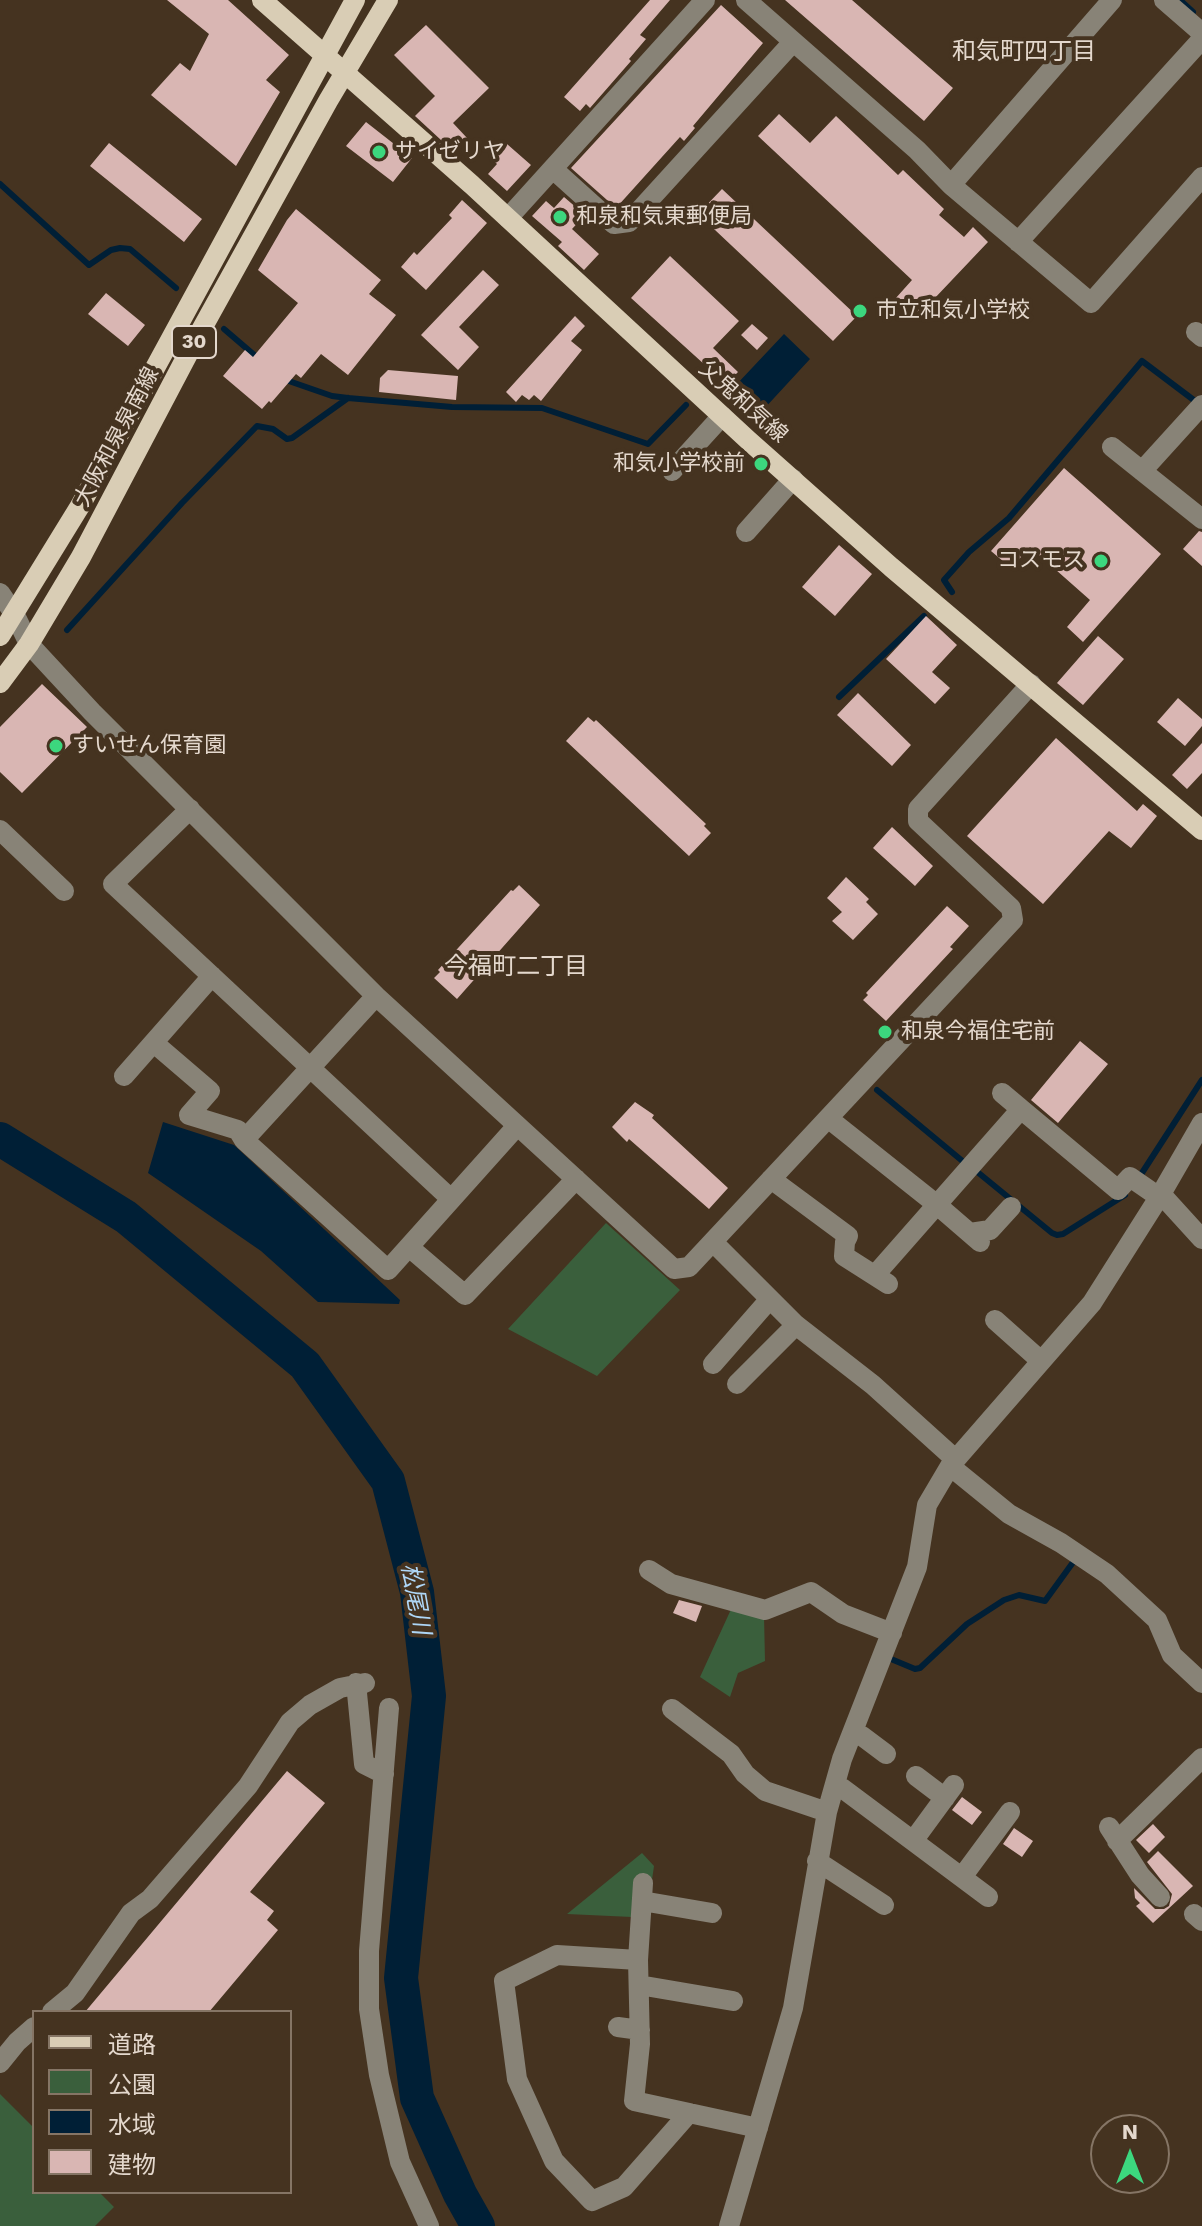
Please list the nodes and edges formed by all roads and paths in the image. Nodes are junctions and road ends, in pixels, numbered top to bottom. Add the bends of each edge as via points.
1 (262, 0) edge
2 (355, 0) edge
3 (388, 0) edge
4 (705, 0) edge
5 (746, 0) edge
6 (1112, 0) edge
7 (1164, 0) edge
8 (1202, 36) edge
9 (793, 42) junction
10 (326, 55) junction
11 (345, 73) junction
12 (553, 169) junction
13 (1202, 177) edge
14 (951, 185) junction
15 (508, 218) junction
16 (1018, 242) junction
17 (1200, 407) edge
18 (722, 416) junction
19 (1112, 447) dead end
20 (672, 471) dead end
21 (1142, 471) junction
22 (793, 479) junction
23 (1202, 519) edge
24 (746, 532) dead end
25 (0, 593) edge
26 (15, 615) junction
27 (0, 636) edge
28 (29, 644) junction
29 (0, 683) edge
30 (1031, 684) junction
31 (190, 809) junction
32 (4, 825) edge
33 (1202, 830) edge
34 (59, 878) dead end
35 (212, 976) junction
36 (376, 996) junction
37 (154, 1043) junction
38 (310, 1068) junction
39 (124, 1076) dead end
40 (1002, 1093) dead end
41 (1021, 1109) junction
42 (829, 1119) junction
43 (1202, 1123) edge
44 (517, 1126) junction
45 (244, 1140) junction
46 (576, 1179) junction
47 (771, 1179) junction
48 (1160, 1195) junction
49 (451, 1199) junction
50 (936, 1204) junction
51 (1007, 1220) dead end
52 (1202, 1239) edge
53 (713, 1242) junction
54 (409, 1247) junction
55 (769, 1300) junction
56 (995, 1320) dead end
57 (796, 1325) junction
58 (1041, 1361) junction
59 (713, 1364) dead end
60 (737, 1384) dead end
61 (952, 1462) junction
62 (649, 1570) dead end
63 (892, 1633) junction
64 (1202, 1683) edge
65 (389, 1708) dead end
66 (678, 1721) dead end
67 (854, 1733) junction
68 (886, 1754) dead end
69 (1202, 1758) edge
70 (384, 1774) junction
71 (916, 1776) dead end
72 (835, 1786) junction
73 (827, 1812) junction
74 (1010, 1812) dead end
75 (913, 1841) junction
76 (817, 1861) junction
77 (962, 1877) junction
78 (988, 1897) dead end
79 (1160, 1897) dead end
80 (884, 1905) dead end
81 (712, 1913) dead end
82 (638, 1960) junction
83 (639, 1985) junction
84 (733, 2001) dead end
85 (54, 2010) edge
86 (618, 2027) dead end
87 (32, 2029) edge
88 (640, 2030) junction
89 (0, 2063) edge
90 (689, 2113) junction
91 (758, 2128) junction
92 (429, 2226) edge
93 (729, 2226) edge

1 - 10 main road, 父鬼和気線
2 - 10 main road, 大阪和泉泉南線 / 30
3 - 11 main road, 大阪和泉泉南線 / 30
4 - 12 street
5 - 9 street
6 - 14 street
7 - 8 street
8 - 16 street
9 - 12 street via 629,222 614,224
9 - 14 street
10 - 11 main road, 父鬼和気線
10 - 26 main road, 大阪和泉泉南線 / 30
11 - 15 main road, 父鬼和気線
11 - 28 main road, 大阪和泉泉南線 / 30
12 - 15 street
13 - 16 street via 1091,303
14 - 16 street
15 - 18 main road, 父鬼和気線
17 - 21 street
18 - 20 street
18 - 22 main road, 父鬼和気線
19 - 21 street
21 - 23 street
22 - 24 street
22 - 30 main road, 父鬼和気線
25 - 26 street
26 - 27 main road, 大阪和泉泉南線 / 30
26 - 28 street
28 - 29 main road, 大阪和泉泉南線 / 30
28 - 31 street
30 - 33 main road, 父鬼和気線
30 - 42 street via 918,809 918,821 1011,908 1013,920
31 - 35 street via 113,884
31 - 36 street
32 - 34 street
35 - 37 street
35 - 38 street
36 - 38 street
36 - 44 street
37 - 39 street
37 - 45 street via 210,1091 189,1115 238,1130
38 - 45 street
38 - 49 street
40 - 41 street
41 - 48 street via 1118,1190 1130,1177
41 - 50 street
42 - 47 street
42 - 50 street
43 - 48 street
44 - 46 street
44 - 49 street
45 - 54 street via 388,1270
46 - 53 street via 674,1269 689,1267
46 - 54 street via 465,1295
47 - 50 street via 848,1236 840,1265 882,1280
47 - 53 street
48 - 52 street
48 - 58 street via 1092,1303
49 - 54 street
50 - 51 street via 975,1238
53 - 55 street
55 - 57 street
55 - 59 street
56 - 58 street
57 - 60 street
57 - 61 street via 873,1385
58 - 61 street
61 - 63 street via 927,1505 917,1567
61 - 64 street via 1009,1514 1107,1574 1157,1620 1172,1655
62 - 63 street via 671,1584 765,1610 811,1592 843,1614
63 - 67 street
65 - 70 street
66 - 73 street via 731,1754 733,1770 765,1791
67 - 68 street
67 - 72 street
69 - 79 street via 1175,1773 1113,1834
70 - 85 street via 364,1764 361,1683 310,1705 290,1722 248,1786 150,1899 131,1913 75,1993
70 - 92 street via 369,2009 400,2162
71 - 75 street via 949,1792
72 - 73 street
72 - 75 street
73 - 76 street
74 - 77 street via 994,1847
75 - 77 street
76 - 80 street
76 - 91 street via 793,2008
77 - 78 street
81 - 82 street via 642,1892
82 - 83 street
82 - 90 street via 557,1955 504,1981 517,2079 554,2161 592,2201 624,2187
83 - 84 street
83 - 88 street
86 - 88 street
87 - 89 street
88 - 90 street via 634,2101
90 - 91 street
91 - 93 street

